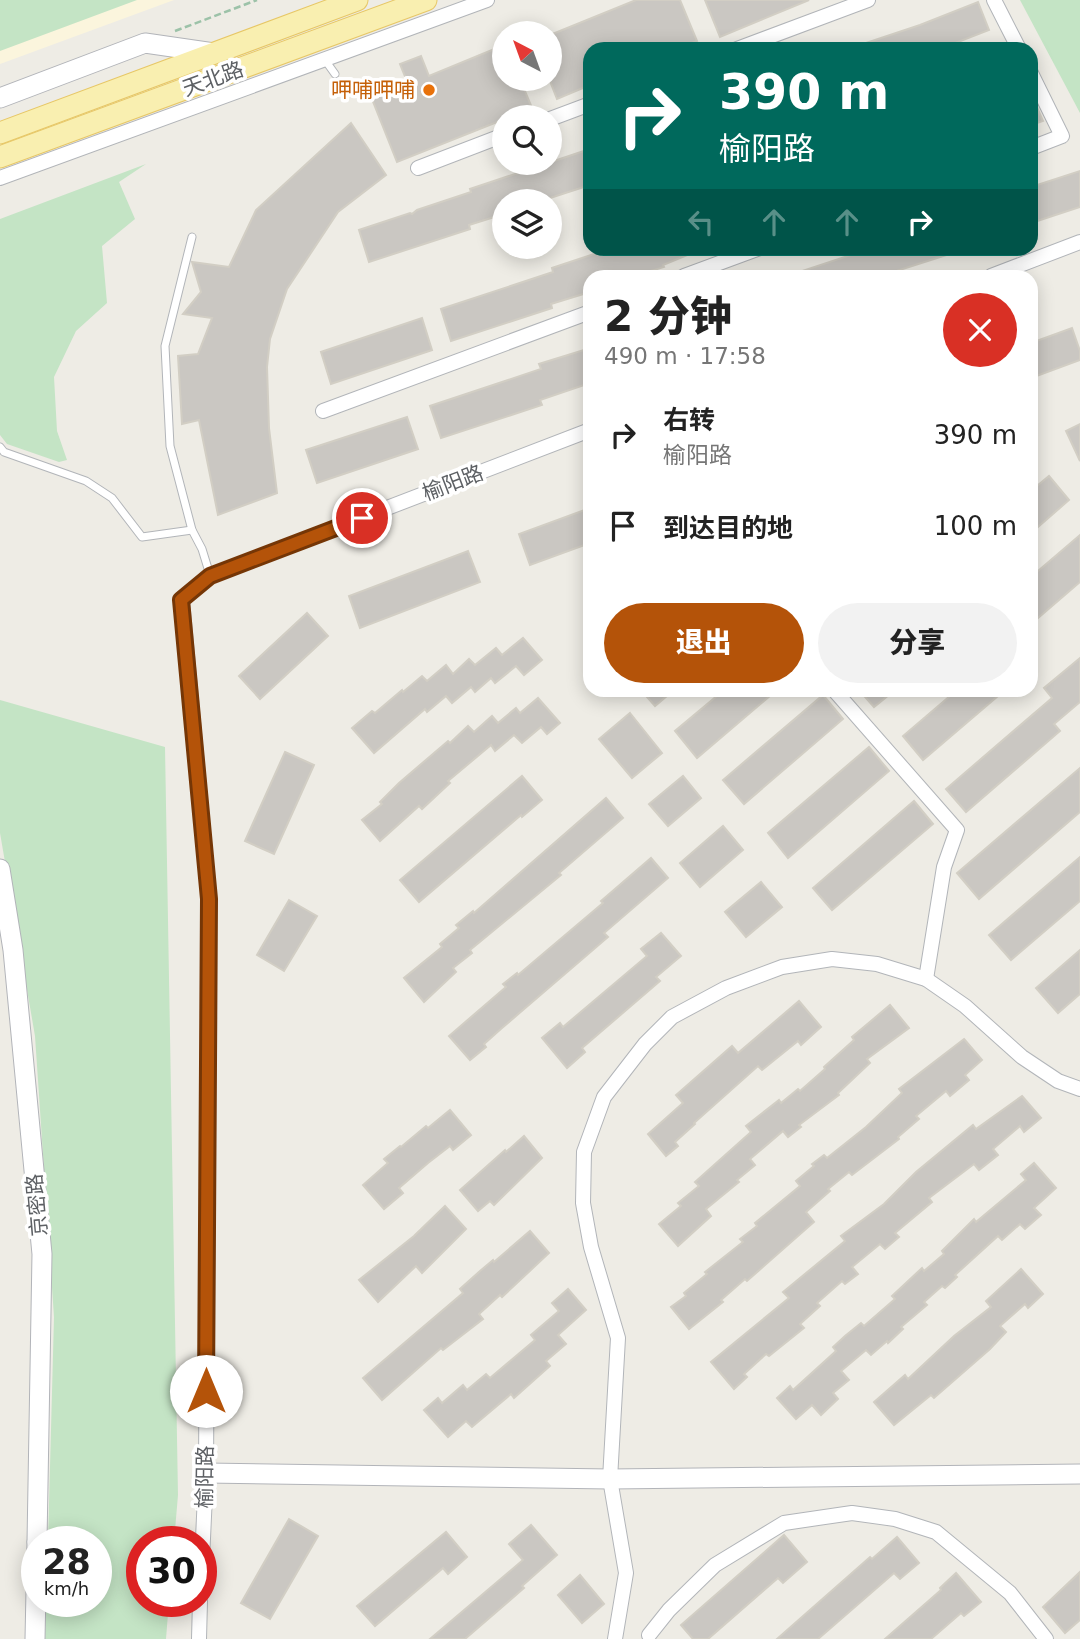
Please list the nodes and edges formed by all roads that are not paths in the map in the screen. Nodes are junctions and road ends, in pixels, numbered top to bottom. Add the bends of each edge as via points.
1 (358, 0) edge
2 (426, 0) edge
3 (487, 0) edge
4 (868, 0) edge
5 (994, 0) edge
6 (756, 42) edge
7 (1015, 42) edge
8 (214, 53) junction
9 (325, 60) junction
10 (335, 74) dead end
11 (1038, 87) edge
12 (0, 98) edge
13 (583, 106) edge
14 (562, 114) edge
15 (0, 133) edge
16 (492, 140) edge
17 (1038, 145) edge
18 (0, 157) edge
19 (418, 168) dead end
20 (0, 178) edge
21 (192, 237) dead end
22 (1080, 242) edge
23 (738, 256) edge
24 (700, 270) edge
25 (1007, 270) edge
26 (583, 315) edge
27 (323, 411) dead end
28 (583, 433) edge
29 (0, 447) edge
30 (192, 530) junction
31 (210, 576) junction
32 (840, 697) edge
33 (0, 869) edge
34 (926, 979) junction
35 (1080, 1089) edge
36 (206, 1473) junction
37 (1080, 1474) edge
38 (610, 1479) junction
39 (37, 1526) edge
40 (204, 1526) edge
41 (35, 1617) edge
42 (200, 1617) edge
43 (649, 1635) dead end
44 (35, 1639) edge
45 (199, 1639) edge
46 (615, 1639) edge
47 (1046, 1639) edge

1 - 8 main road, 天北路
2 - 18 main road, 天北路
3 - 9 street
4 - 6 street
5 - 7 street
8 - 12 street via 145,43
8 - 15 main road, 天北路
9 - 10 lane
9 - 20 street
11 - 17 street via 1062,136
13 - 14 street
16 - 19 street
21 - 30 lane via 165,346 170,446
22 - 25 street
23 - 24 street
26 - 27 street
28 - 31 street, 榆阳路
29 - 30 lane via 86,481 112,498 142,537
30 - 31 lane
31 - 36 street, 榆阳路 via 181,600 209,899
32 - 34 street via 957,830 944,867
33 - 39 street, 京密路 via 13,950 42,1254
34 - 35 street via 965,1006 1022,1057
34 - 38 street via 877,964 832,959 782,967 748,979 672,1017 604,1097 584,1152 583,1203 590,1247 618,1338
36 - 38 street
36 - 40 street, 榆阳路
37 - 38 street
38 - 46 street via 626,1573
41 - 44 street, 京密路
42 - 45 street
43 - 47 street via 715,1565 772,1530 784,1523 852,1513 895,1519 936,1532 1010,1593

